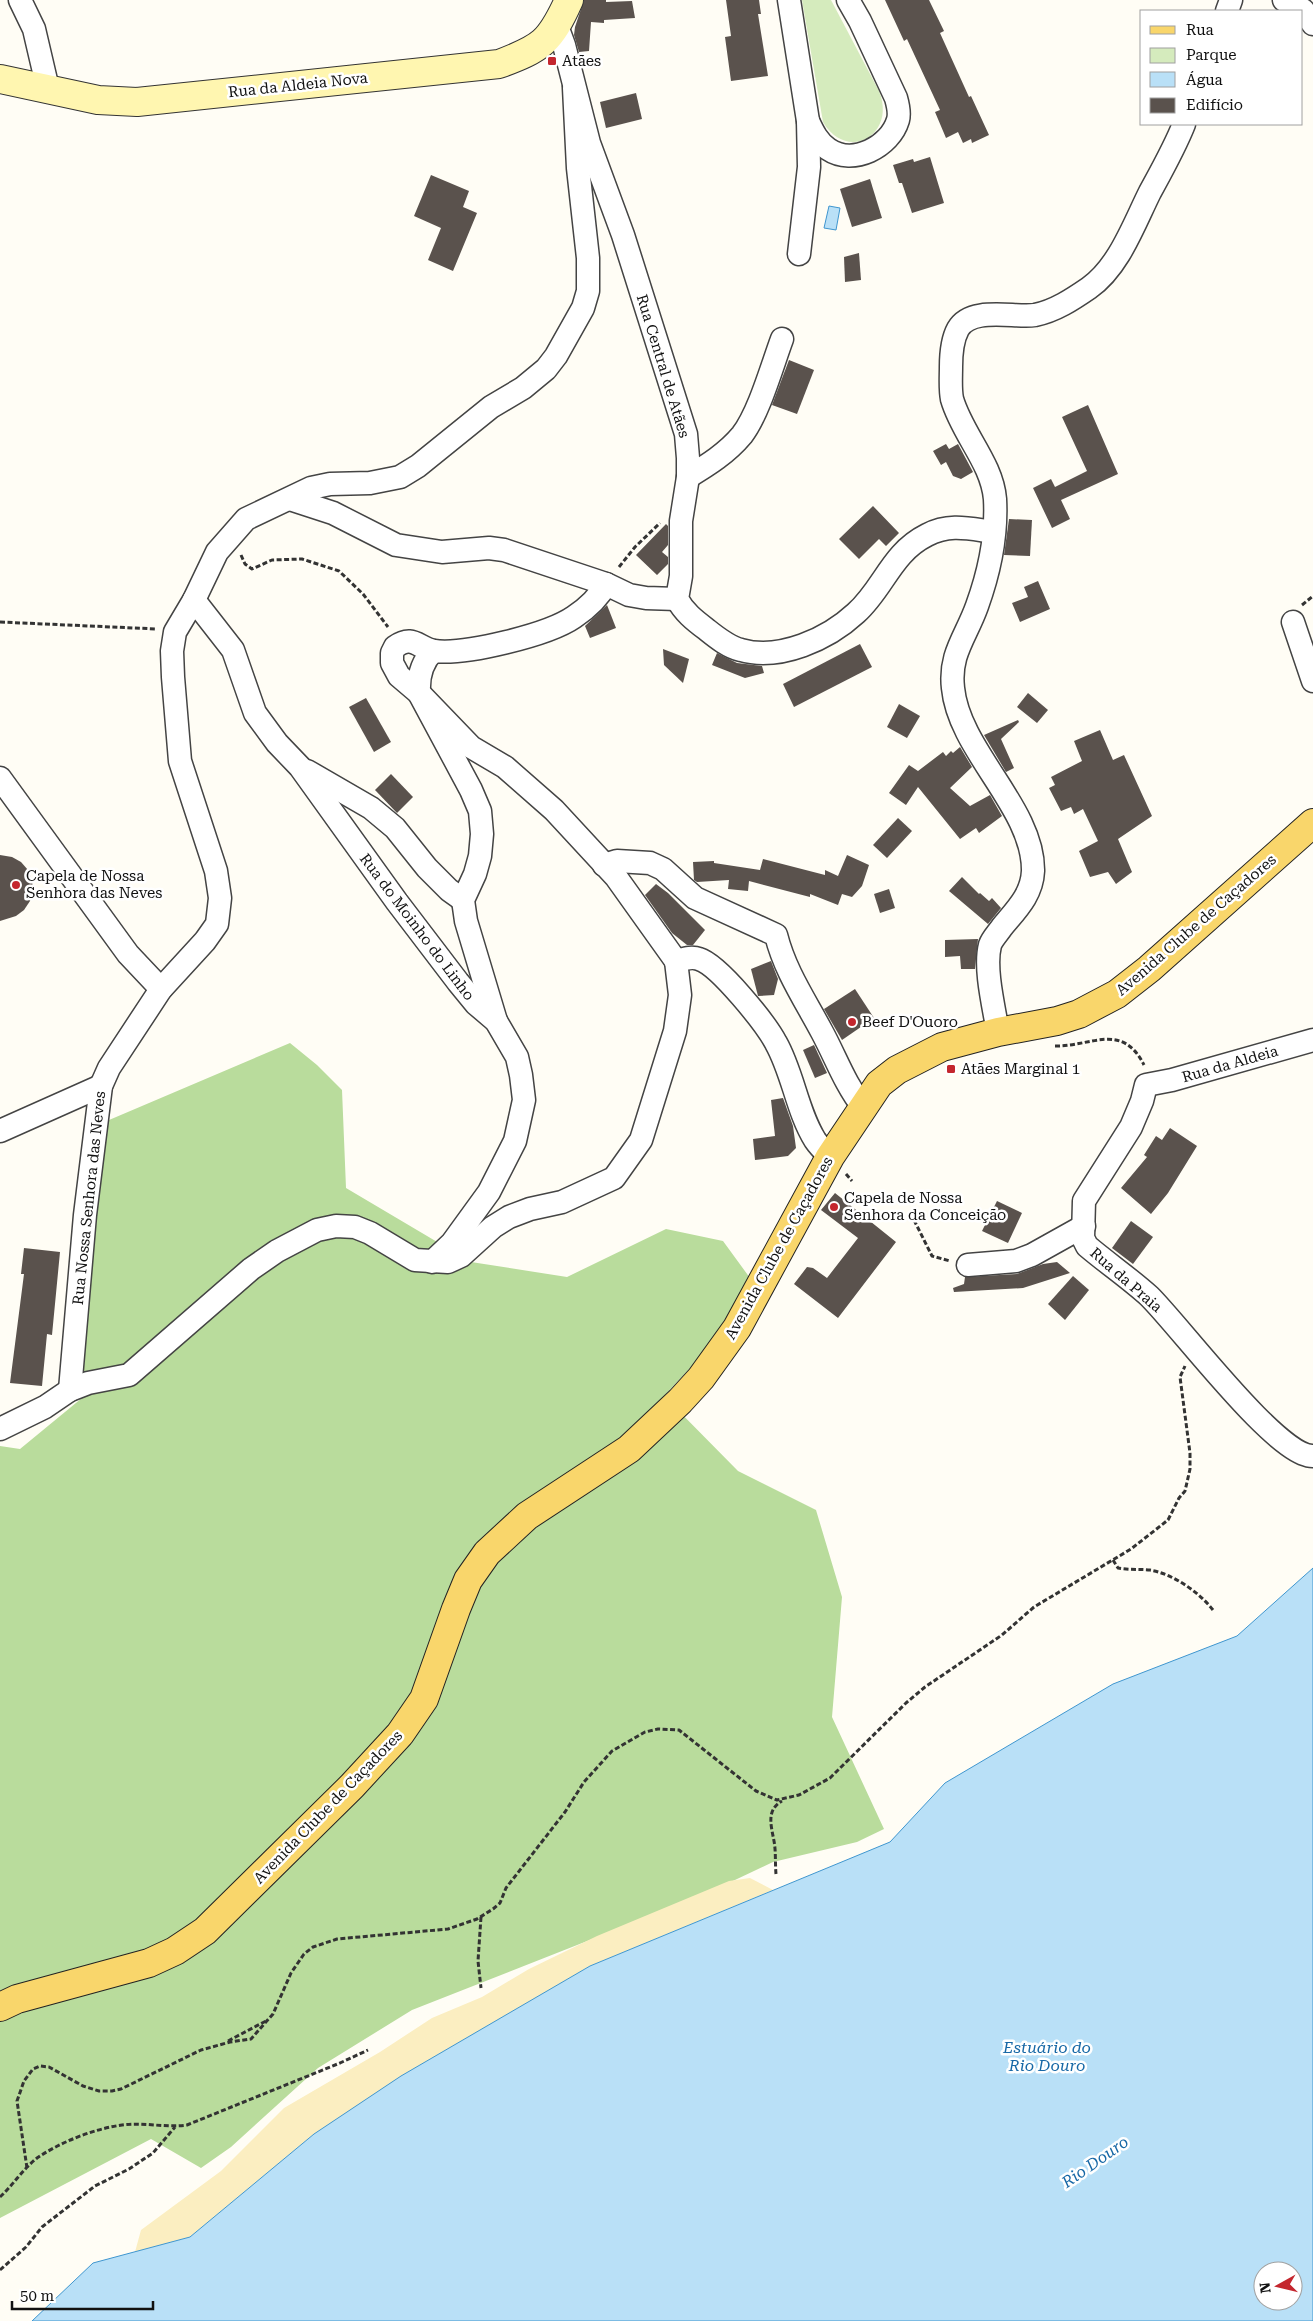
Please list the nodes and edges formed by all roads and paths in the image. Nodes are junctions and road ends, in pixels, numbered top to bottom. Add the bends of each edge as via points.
1 (20, 0) edge
2 (569, 0) edge
3 (789, 0) edge
4 (848, 0) edge
5 (1284, 0) edge
6 (1313, 24) edge
7 (557, 26) junction
8 (0, 79) edge
9 (574, 88) junction
10 (48, 90) junction
11 (808, 122) junction
12 (1183, 125) edge
13 (799, 254) dead end
14 (782, 339) dead end
15 (686, 487) junction
16 (290, 499) junction
17 (238, 528) junction
18 (994, 532) junction
19 (608, 585) junction
20 (677, 599) junction
21 (194, 600) junction
22 (0, 622) edge
23 (1293, 622) dead end
24 (175, 632) junction
25 (400, 643) junction
26 (433, 651) junction
27 (1313, 681) edge
28 (419, 692) junction
29 (300, 767) junction
30 (0, 778) edge
31 (1313, 823) edge
32 (604, 865) junction
33 (463, 900) junction
34 (676, 961) junction
35 (161, 989) junction
36 (496, 1021) junction
37 (998, 1032) junction
38 (1313, 1040) edge
39 (1068, 1047) dead end
40 (1146, 1085) junction
41 (101, 1086) junction
42 (863, 1107) junction
43 (0, 1131) edge
44 (830, 1157) junction
45 (914, 1220) dead end
46 (1084, 1226) junction
47 (432, 1262) junction
48 (968, 1265) joint
49 (1195, 1351) junction
50 (70, 1390) junction
51 (0, 1429) edge
52 (1313, 1456) edge
53 (1113, 1560) junction
54 (1213, 1610) dead end
55 (785, 1799) junction
56 (776, 1874) dead end
57 (481, 1916) junction
58 (482, 1988) dead end
59 (0, 2006) edge
60 (267, 2020) junction
61 (225, 2043) junction
62 (368, 2050) dead end
63 (176, 2127) junction
64 (27, 2168) junction
65 (0, 2197) edge
66 (0, 2270) edge

1 - 10 street via 34,29
2 - 7 street, Rua da Aldeia Nova
3 - 11 street
4 - 11 street via 896,98 898,120 883,143 871,150 849,155 828,149 816,138
5 - 6 street via 1303,10
7 - 9 street
7 - 10 street, Rua da Aldeia Nova via 528,53 499,64 138,102 98,100
8 - 10 street, Rua da Aldeia Nova
9 - 15 street, Rua Central de Atães via 589,143 623,235 686,434
9 - 16 street via 588,290 583,308 556,356 523,388 491,407 400,477 370,483 330,484 311,488
11 - 13 street via 808,167
12 - 18 street via 1113,263 1092,286 1052,310 1035,315 987,315 959,327 951,357 951,396 992,484
14 - 15 street via 743,433
15 - 19 path via 657,528 635,547
15 - 20 street, Rua Central de Atães
16 - 17 street via 246,519
16 - 19 street via 333,513 396,545 442,552 504,550
17 - 21 street via 218,552
17 - 25 path via 239,550 245,564 252,569 272,560 302,559 339,571 363,594
18 - 20 street via 960,526 926,535 892,564 867,603 841,625 810,641 773,653 741,650 728,644 688,615
18 - 37 street via 982,594 955,653 952,690 971,739 1027,836 1033,857 1030,891 991,944 989,960
19 - 20 street via 629,595
19 - 26 street via 574,618 554,627 480,649
21 - 24 street
21 - 29 street, Rua do Moinho do Linho via 234,650 254,712
22 - 24 path
23 - 27 street
24 - 35 street, Rua Nossa Senhora das Neves via 173,677 180,761 216,871 220,898 217,924
25 - 26 street via 416,642
25 - 28 street via 392,653 394,670
26 - 28 street via 418,679
28 - 32 street via 471,747 505,767 554,810
28 - 33 street via 480,811 480,856
29 - 33 street via 371,808 395,828 449,890
29 - 36 street, Rua do Moinho do Linho via 452,974 476,1004
30 - 35 street via 128,954
31 - 37 main road, Avenida Clube de Caçadores via 1117,994 1057,1022
32 - 34 street
32 - 42 street via 617,861 650,862 663,869 695,898 776,935 787,969 849,1089
33 - 36 street via 466,921
34 - 44 street via 698,958 709,964 761,1021 776,1044 815,1140
34 - 47 street via 679,1003 675,1031 640,1140 614,1178 562,1202 509,1217 493,1227 462,1256 448,1262
35 - 41 street, Rua Nossa Senhora das Neves via 109,1068
36 - 47 street, Rua do Moinho do Linho via 517,1057 521,1075 524,1100 515,1141 489,1192 452,1244
37 - 42 main road, Avenida Clube de Caçadores via 942,1047 896,1070 879,1084
38 - 40 street, Rua da Aldeia
39 - 40 path via 1096,1039 1128,1045 1144,1064
40 - 46 street, Rua da Praia via 1131,1127 1084,1201
41 - 43 street
41 - 50 street, Rua Nossa Senhora das Neves via 85,1214
42 - 44 main road, Avenida Clube de Caçadores
44 - 59 main road, Avenida Clube de Caçadores via 736,1328 701,1378 629,1449 527,1516 487,1553 468,1580 434,1676 414,1715 377,1760 307,1833 204,1931 175,1951 149,1963
45 - 48 path via 932,1256
46 - 48 street via 1016,1261
46 - 49 street, Rua da Praia via 1083,1238 1087,1246 1149,1297
47 - 50 street via 415,1260 370,1233 355,1228 336,1226 318,1230 277,1251 252,1269 129,1375
49 - 52 street, Rua da Praia via 1271,1429 1304,1456
49 - 53 path via 1180,1377 1190,1453 1185,1492 1168,1520 1156,1532
50 - 51 street
53 - 54 path via 1118,1568 1150,1570 1179,1582
53 - 55 path via 1034,1607 1002,1635 925,1686 830,1778
55 - 56 path via 776,1804 770,1824
55 - 57 path via 766,1797 756,1791 679,1730 645,1732 612,1751 584,1782 506,1888 500,1903
57 - 58 path via 478,1961
57 - 60 path via 448,1929 412,1930 322,1942 304,1954
60 - 61 path
60 - 61 path via 251,2039
61 - 64 path via 201,2050 112,2091 83,2086 49,2067 33,2069 24,2081 17,2101
62 - 63 path
63 - 64 path via 147,2123 99,2130 50,2151
63 - 66 path via 153,2152 130,2169 95,2186 42,2227 26,2247
64 - 65 path

